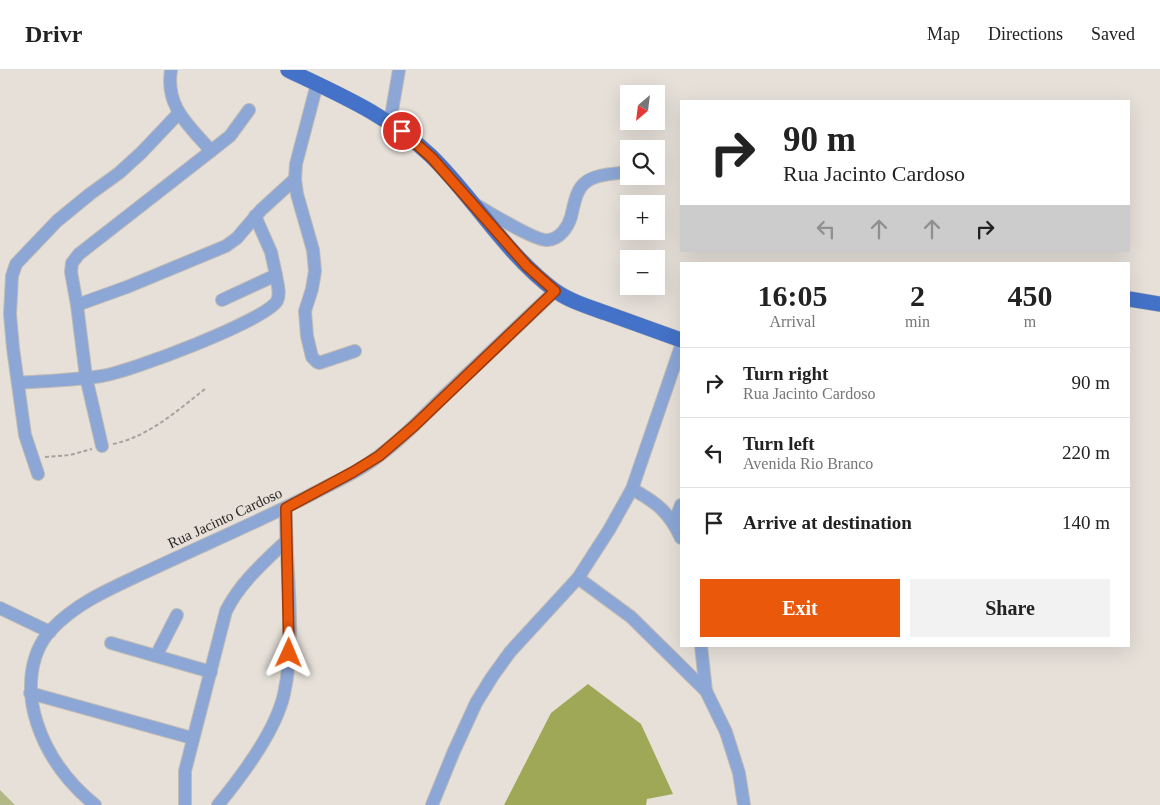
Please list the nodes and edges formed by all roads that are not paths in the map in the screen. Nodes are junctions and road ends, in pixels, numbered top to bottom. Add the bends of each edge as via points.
1 (171, 70) edge
2 (288, 70) edge
3 (398, 70) edge
4 (317, 84) junction
5 (249, 110) dead end
6 (179, 113) junction
7 (390, 122) junction
8 (211, 151) junction
9 (620, 173) edge
10 (295, 179) junction
11 (471, 203) junction
12 (255, 216) junction
13 (276, 275) junction
14 (555, 291) junction
15 (1131, 299) edge
16 (222, 300) dead end
17 (1160, 304) edge
18 (78, 305) junction
19 (680, 340) edge
20 (680, 349) edge
21 (355, 351) dead end
22 (86, 377) junction
23 (18, 383) junction
24 (102, 446) road end
25 (38, 474) dead end
26 (632, 489) junction
27 (286, 508) junction
28 (680, 508) edge
29 (674, 523) junction
30 (680, 536) edge
31 (285, 542) junction
32 (578, 578) junction
33 (0, 608) edge
34 (177, 615) dead end
35 (50, 632) junction
36 (111, 642) dead end
37 (701, 647) edge
38 (156, 656) junction
39 (211, 672) junction
40 (706, 691) junction
41 (30, 693) junction
42 (192, 738) junction
43 (96, 805) edge
44 (185, 805) edge
45 (218, 805) edge
46 (432, 805) edge
47 (744, 805) edge

1 - 6 street via 170,92
2 - 4 main road
3 - 7 street
4 - 7 main road
4 - 10 street
5 - 8 street via 230,136
6 - 8 street
6 - 23 street via 119,173 57,221 16,264 12,276 10,314
7 - 11 main road via 432,158
8 - 18 street via 74,259 71,272
9 - 11 street via 596,177 584,183 566,229 548,240 535,238
10 - 12 street
10 - 21 street via 313,250 315,271 306,306 308,346 312,357 319,363
11 - 14 main road via 527,266
12 - 13 street via 271,252
12 - 18 street via 237,238 219,250
13 - 16 street
13 - 22 street via 279,296 269,310 177,352 114,373
14 - 19 main road via 580,304
14 - 27 street, Rua Jacinto Cardoso via 379,456
15 - 17 main road
18 - 22 street
20 - 26 street
22 - 23 street
22 - 24 street
23 - 25 street via 25,435
26 - 29 street via 659,505
26 - 32 street
27 - 31 street
27 - 35 street, Rua Jacinto Cardoso via 104,592 74,610
28 - 29 street
29 - 30 street
31 - 39 street via 233,598 226,611
31 - 45 street via 290,640 284,696 260,747
32 - 40 street via 632,617
32 - 46 street via 492,676 476,703
33 - 35 street
34 - 38 street
35 - 41 street, Rua Jacinto Cardoso via 37,655
36 - 38 street
37 - 40 street
38 - 39 street
39 - 42 street
40 - 47 street via 726,732 739,773
41 - 42 street
41 - 43 street, Rua Jacinto Cardoso via 40,733 53,759 62,773
42 - 44 street via 185,771

